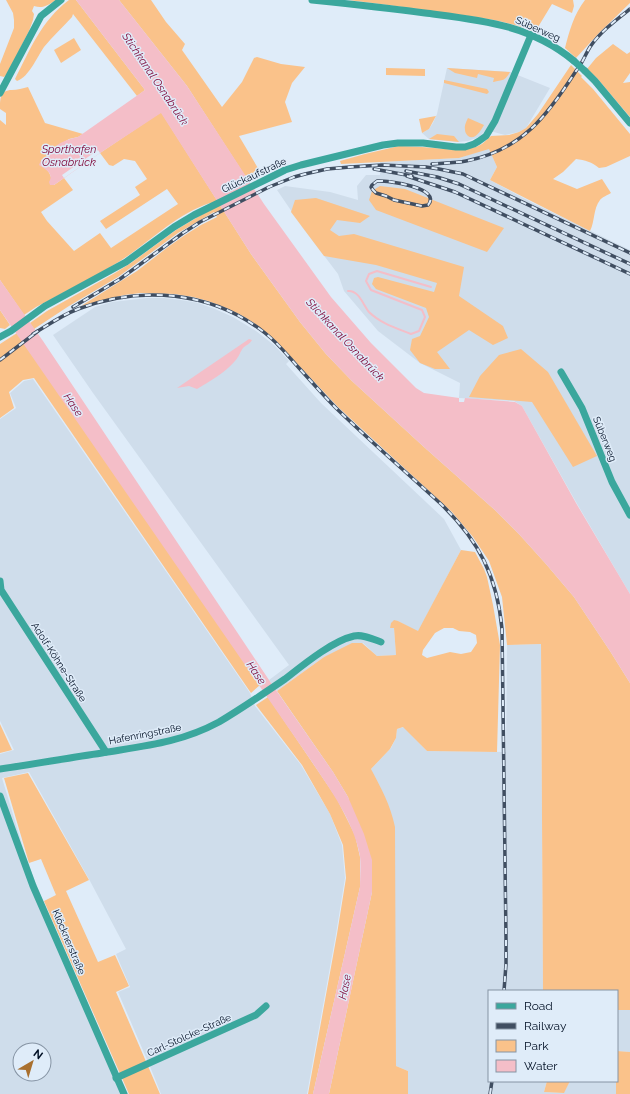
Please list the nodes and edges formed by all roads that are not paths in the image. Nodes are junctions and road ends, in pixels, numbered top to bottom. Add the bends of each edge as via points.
1 (312, 0) edge
2 (59, 2) edge
3 (531, 35) junction
4 (0, 93) edge
5 (630, 123) edge
6 (0, 337) edge
7 (561, 372) dead end
8 (630, 515) edge
9 (0, 581) edge
10 (380, 642) dead end
11 (106, 752) junction
12 (0, 769) edge
13 (0, 796) edge
14 (266, 1006) dead end
15 (116, 1078) junction
16 (124, 1094) edge

1 - 3 street, Süberweg via 483,21 516,28
2 - 4 street via 39,20
3 - 5 street, Süberweg, bridge via 560,50 574,61 595,81
3 - 6 street, Glückaufstraße via 495,121 479,142 456,147 423,143 383,145 285,170 174,227 126,262 45,306
7 - 8 street, Süberweg via 582,408 612,482
9 - 11 street, Adolf-Köhne-Straße via 1,590
10 - 11 street, Hafenringstraße via 364,636 342,641 321,652 219,722 194,734 173,741
11 - 12 street, Hafenringstraße
13 - 15 street, Klöcknerstraße via 30,878
14 - 15 street, Carl-Stolcke-Straße via 248,1019
15 - 16 street, Klöcknerstraße

